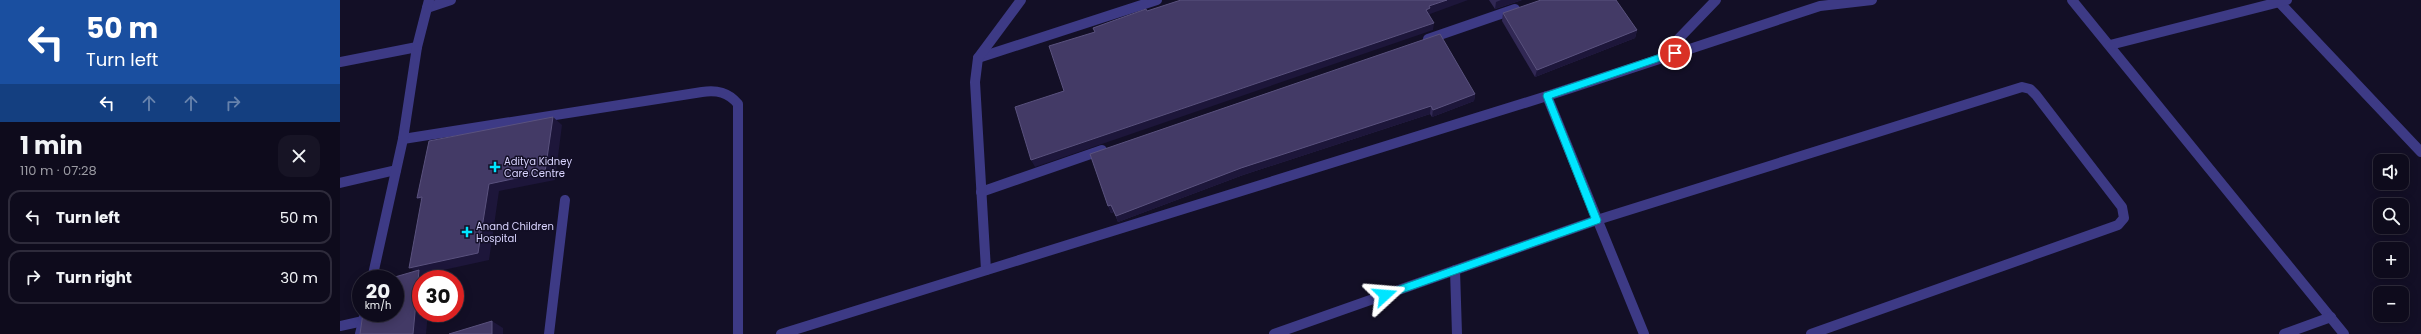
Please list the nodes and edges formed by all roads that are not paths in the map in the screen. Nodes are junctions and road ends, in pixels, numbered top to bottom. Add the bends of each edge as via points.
1 (451, 0) edge
2 (1021, 0) edge
3 (1157, 0) edge
4 (1716, 0) edge
5 (1872, 0) edge
6 (2072, 0) edge
7 (2283, 1) edge
8 (1817, 3) edge
9 (428, 4) edge
10 (1527, 5) edge
11 (1415, 44) edge
12 (2110, 45) junction
13 (417, 47) junction
14 (978, 58) junction
15 (1661, 58) junction
16 (340, 62) edge
17 (1547, 96) junction
18 (404, 139) junction
19 (1108, 148) edge
20 (2421, 152) edge
21 (396, 170) junction
22 (340, 183) edge
23 (981, 192) junction
24 (565, 200) dead end
25 (1597, 220) junction
26 (374, 270) edge
27 (986, 270) junction
28 (1455, 270) junction
29 (2331, 317) junction
30 (352, 322) edge
31 (363, 322) edge
32 (340, 326) edge
33 (360, 334) edge
34 (549, 334) edge
35 (738, 334) edge
36 (781, 334) edge
37 (1274, 334) edge
38 (1457, 334) edge
39 (1644, 334) edge
40 (1812, 334) edge
41 (2284, 334) edge
42 (2344, 334) edge

1 - 9 street
2 - 14 street
3 - 14 street
4 - 15 street
5 - 8 street
6 - 12 street
7 - 12 street
7 - 20 street
8 - 15 street
9 - 13 street
10 - 11 street
12 - 29 street
13 - 16 street
13 - 18 street
14 - 23 street via 975,82
15 - 17 street
17 - 25 street
17 - 27 street
18 - 21 street
18 - 35 street via 688,94 718,91 732,95 738,104
19 - 23 street
21 - 22 street
21 - 26 street
23 - 27 street
24 - 34 street
25 - 28 street
25 - 39 street
25 - 40 street via 2022,87 2030,89 2036,95 2122,206 2124,218 2118,225
27 - 36 street
28 - 37 street
28 - 38 street
29 - 41 street
29 - 42 street
30 - 32 street
31 - 33 street

